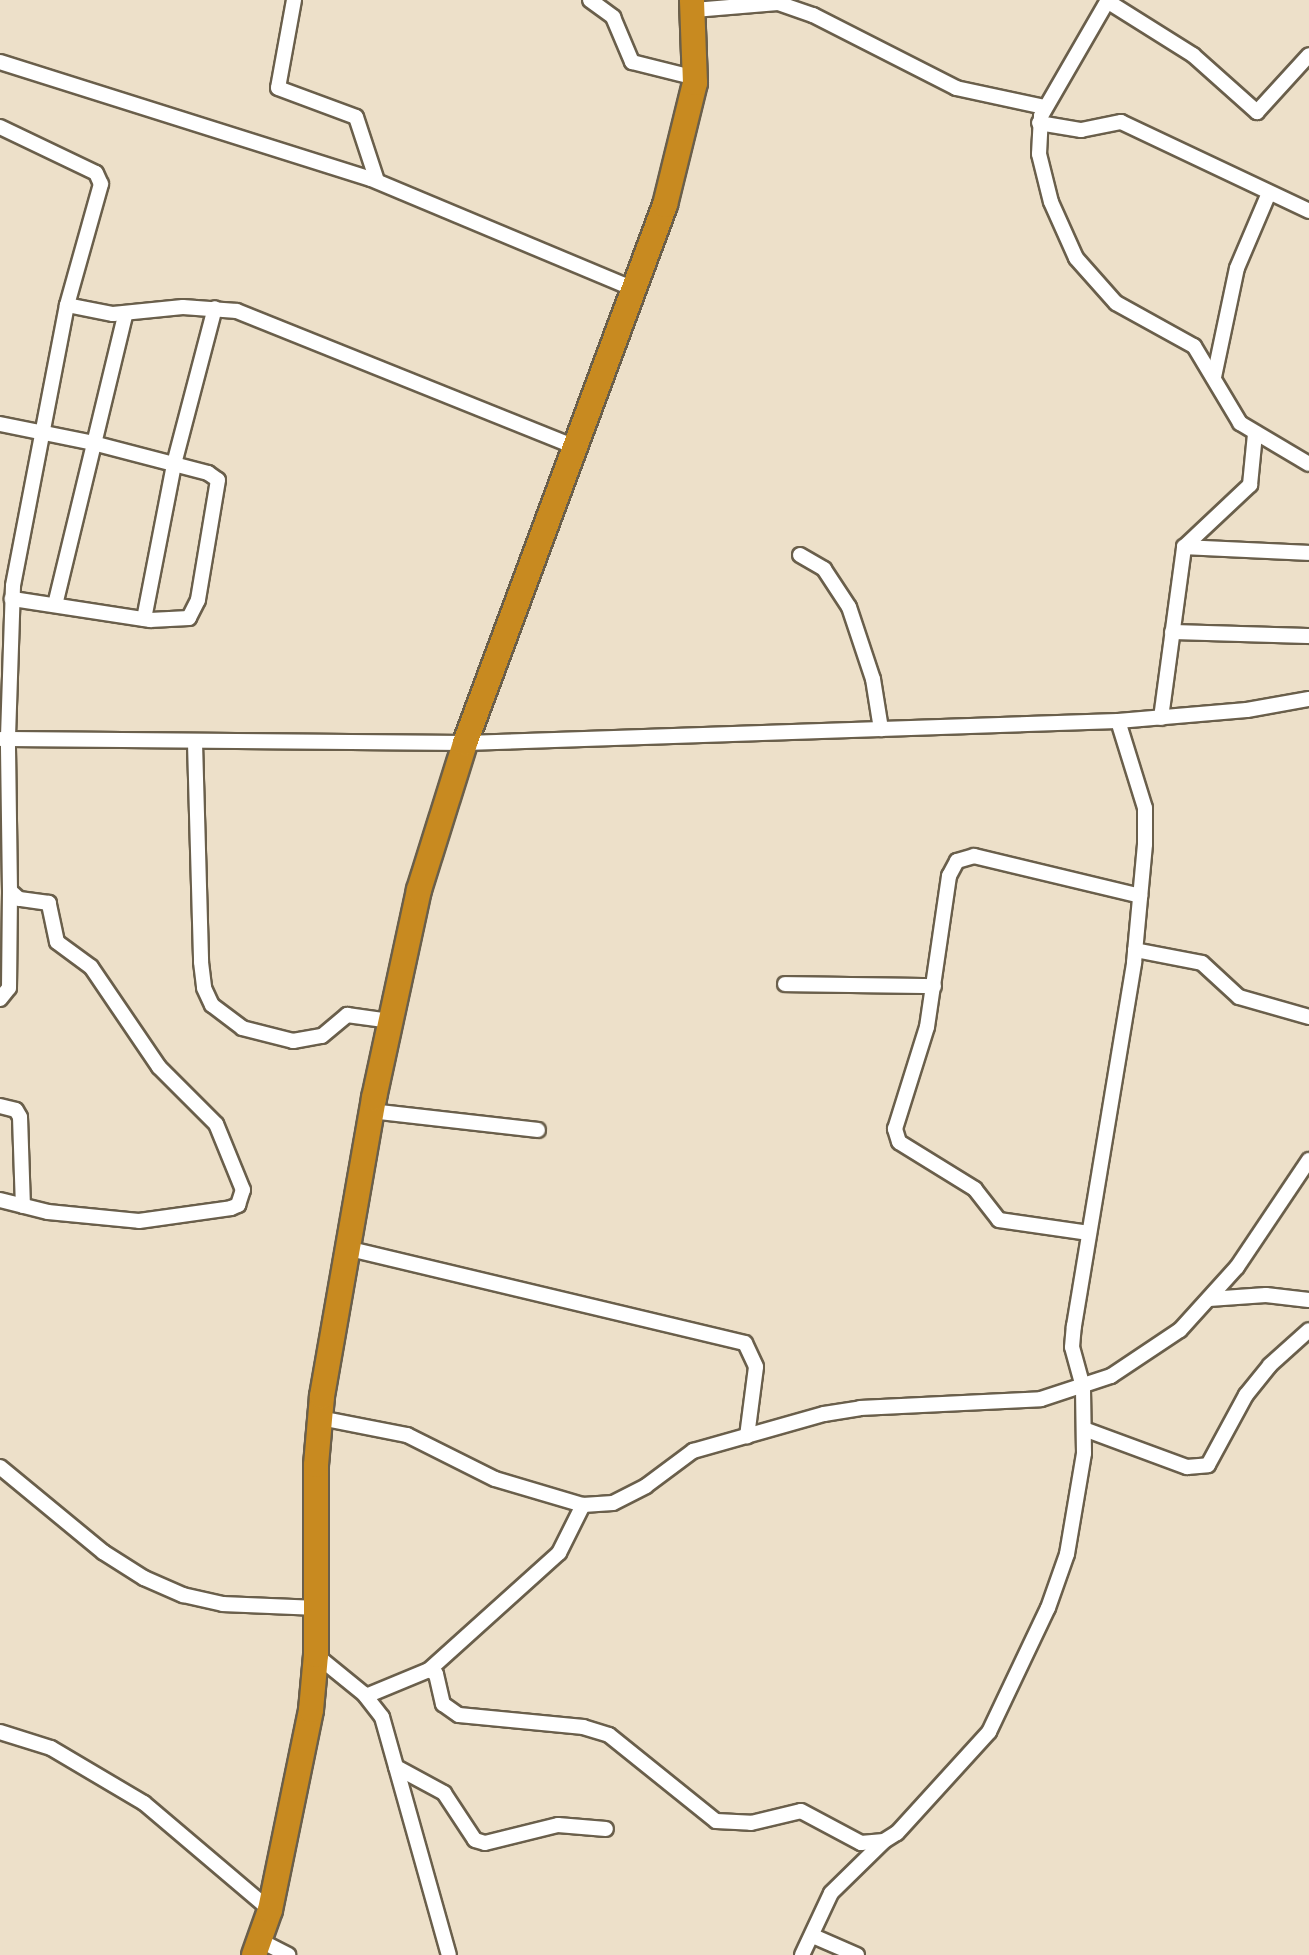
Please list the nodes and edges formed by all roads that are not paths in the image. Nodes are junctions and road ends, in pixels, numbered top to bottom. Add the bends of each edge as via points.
1 (293, 0) edge
2 (590, 0) edge
3 (1107, 0) edge
4 (693, 5) edge
5 (1309, 55) edge
6 (0, 62) edge
7 (695, 78) junction
8 (1045, 107) junction
9 (1040, 124) junction
10 (0, 128) edge
11 (377, 181) junction
12 (1269, 194) junction
13 (1309, 212) edge
14 (636, 290) junction
15 (67, 305) junction
16 (215, 308) junction
17 (125, 315) junction
18 (1214, 377) junction
19 (0, 424) edge
20 (43, 431) junction
21 (1255, 434) junction
22 (93, 443) junction
23 (578, 448) junction
24 (174, 464) junction
25 (1309, 464) edge
26 (1184, 547) junction
27 (1309, 553) edge
28 (800, 555) dead end
29 (55, 605) junction
30 (8, 606) edge
31 (144, 619) junction
32 (1172, 632) junction
33 (1309, 636) edge
34 (1309, 699) edge
35 (1161, 718) junction
36 (1118, 722) junction
37 (881, 729) junction
38 (4, 739) edge
39 (195, 743) junction
40 (465, 743) junction
41 (10, 891) junction
42 (1140, 896) junction
43 (1135, 950) junction
44 (785, 984) dead end
45 (934, 986) junction
46 (0, 999) edge
47 (1309, 1017) edge
48 (390, 1021) junction
49 (0, 1106) edge
50 (371, 1111) junction
51 (538, 1130) dead end
52 (1309, 1160) edge
53 (0, 1200) edge
54 (23, 1206) junction
55 (1089, 1233) junction
56 (346, 1248) junction
57 (1209, 1299) junction
58 (1309, 1300) edge
59 (1309, 1330) edge
60 (1083, 1387) junction
61 (320, 1418) junction
62 (1084, 1429) junction
63 (747, 1436) junction
64 (0, 1467) edge
65 (583, 1505) junction
66 (317, 1608) junction
67 (316, 1655) junction
68 (429, 1670) junction
69 (366, 1696) junction
70 (0, 1732) edge
71 (396, 1767) junction
72 (606, 1829) dead end
73 (884, 1841) junction
74 (270, 1910) junction
75 (813, 1936) junction
76 (256, 1948) edge
77 (288, 1955) edge
78 (449, 1955) edge
79 (802, 1955) edge
80 (857, 1955) edge

1 - 11 street via 278,88 356,117
2 - 7 street via 613,17 632,62
3 - 5 street via 1193,55 1256,112
3 - 8 street
4 - 7 highway
4 - 8 street via 795,8 956,89
6 - 11 street via 234,132
7 - 14 highway via 685,137
8 - 9 street
9 - 12 street via 1081,130 1121,122
9 - 18 street via 1039,154 1051,202 1076,258 1116,303 1194,346
10 - 15 street via 100,177
11 - 14 street
12 - 13 street
12 - 18 street via 1237,268
14 - 23 highway
15 - 17 street
15 - 20 street
16 - 17 street
16 - 23 street via 237,311 361,357
16 - 24 street
17 - 22 street
18 - 21 street via 1240,423
19 - 20 street
20 - 22 street
20 - 30 street
21 - 25 street
21 - 26 street via 1250,485
22 - 24 street
22 - 29 street
23 - 40 highway
24 - 31 street
24 - 31 street via 218,480 198,600 189,618
26 - 27 street
26 - 32 street
28 - 37 street via 824,569 849,607 873,679
29 - 30 street
29 - 31 street
30 - 38 street
32 - 33 street
32 - 35 street
34 - 35 street
35 - 36 street
36 - 37 street
36 - 42 street via 1144,808
37 - 40 street
38 - 39 street
38 - 41 street
39 - 40 street
39 - 48 street via 201,962 204,988 212,1005 242,1028 293,1041 322,1036 347,1015
40 - 48 highway via 419,890
41 - 46 street via 9,988
41 - 54 street via 19,899 49,903 57,942 91,967 159,1067 216,1124 243,1190 242,1199 231,1208 139,1221 100,1220
42 - 43 street
42 - 45 street via 965,857 948,876
43 - 47 street via 1202,962 1239,997
43 - 55 street
44 - 45 street
45 - 55 street via 927,1027 898,1112 895,1129 899,1143 962,1178 999,1220
48 - 50 highway
49 - 54 street via 16,1110 20,1117
50 - 51 street
50 - 56 highway
52 - 57 street via 1237,1267
53 - 54 street
55 - 60 street via 1072,1347
56 - 61 highway
56 - 63 street via 745,1343 756,1367
57 - 58 street via 1266,1295
57 - 60 street via 1144,1357
59 - 62 street via 1270,1365 1246,1395 1208,1465 1187,1467
60 - 62 street
60 - 63 street via 1041,1399 860,1408
61 - 65 street via 407,1435 495,1479
61 - 66 highway
62 - 73 street via 1067,1554 1000,1713 968,1755
63 - 65 street via 693,1451 646,1486 613,1503
64 - 66 street via 103,1552 144,1578 183,1595 223,1604
65 - 68 street via 559,1553
66 - 67 highway
67 - 69 street
67 - 74 highway via 300,1774
68 - 69 street
68 - 73 street via 436,1674 443,1704 459,1715 583,1727 610,1735 716,1822 734,1825 802,1811 861,1843
69 - 71 street via 382,1717
70 - 74 street via 51,1748 144,1803
71 - 72 street via 444,1793 475,1840 485,1843 558,1825
71 - 78 street
73 - 75 street via 831,1893
74 - 76 highway
75 - 79 street
75 - 80 street
76 - 77 street

